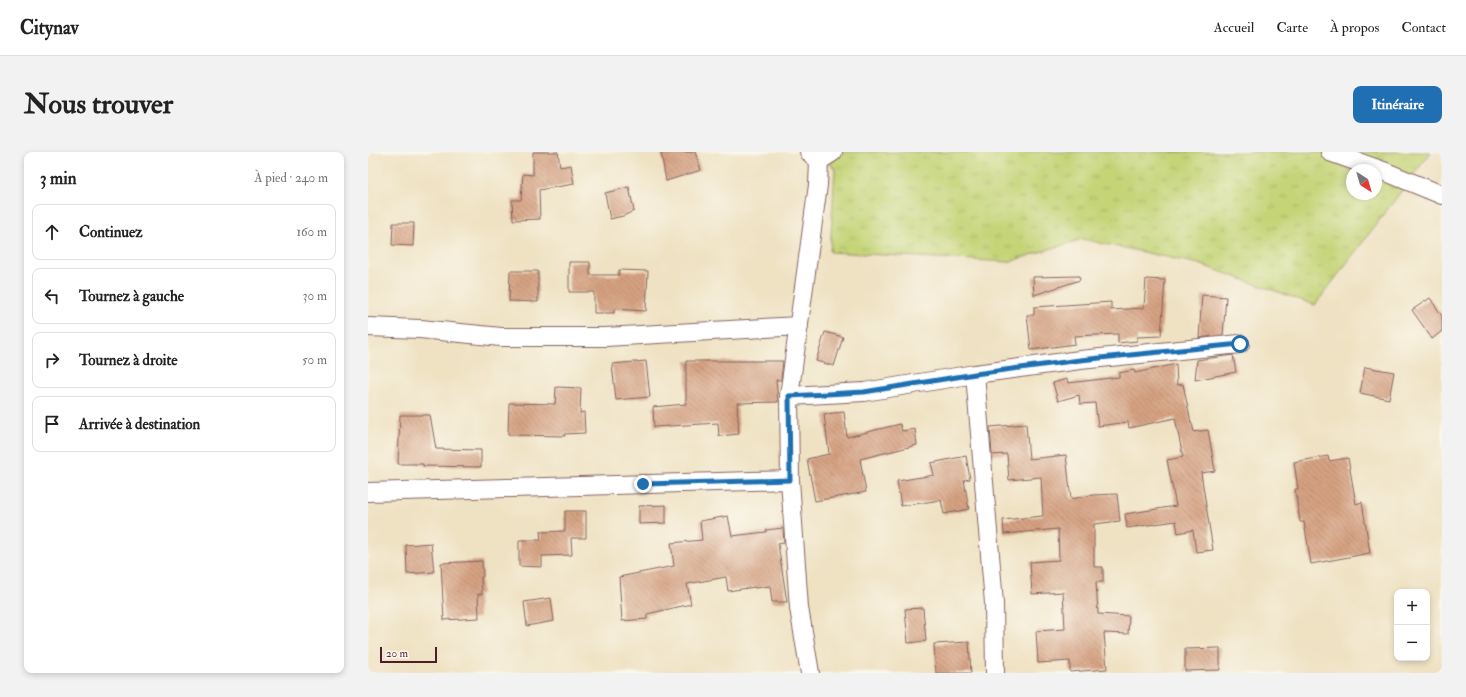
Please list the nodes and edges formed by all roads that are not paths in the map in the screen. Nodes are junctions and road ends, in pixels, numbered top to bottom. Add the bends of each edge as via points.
1 (1330, 152) edge
2 (820, 155) edge
3 (1442, 195) edge
4 (799, 326) junction
5 (368, 327) edge
6 (1240, 344) dead end
7 (975, 374) junction
8 (789, 396) junction
9 (790, 480) junction
10 (368, 492) edge
11 (810, 673) edge
12 (996, 673) edge

1 - 3 street
2 - 4 street
4 - 5 street via 605,337 501,337
4 - 8 street
6 - 7 street via 1080,360
7 - 8 street via 864,392
7 - 12 street via 994,603
8 - 9 street
9 - 10 street
9 - 11 street via 799,608

